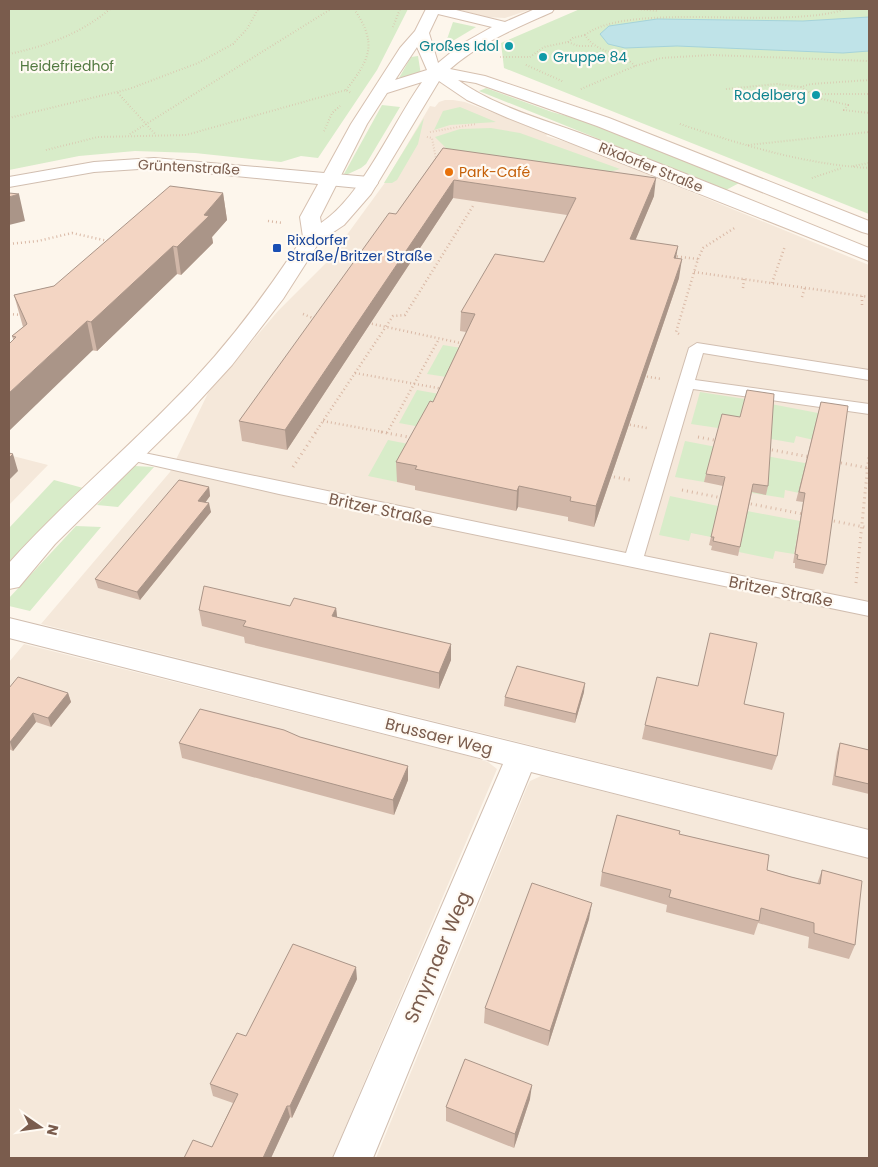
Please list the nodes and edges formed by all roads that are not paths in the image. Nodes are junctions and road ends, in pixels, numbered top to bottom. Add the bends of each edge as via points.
1 (434, 9) edge
2 (547, 9) edge
3 (504, 26) junction
4 (422, 33) junction
5 (437, 72) junction
6 (382, 89) junction
7 (330, 179) junction
8 (9, 182) edge
9 (369, 182) junction
10 (775, 190) junction
11 (746, 204) junction
12 (869, 228) edge
13 (312, 237) junction
14 (869, 256) edge
15 (869, 375) edge
16 (686, 383) junction
17 (869, 410) edge
18 (130, 455) junction
19 (633, 561) junction
20 (9, 580) edge
21 (861, 607) edge
22 (9, 628) edge
23 (522, 756) junction
24 (869, 844) edge
25 (353, 1158) edge

1 - 3 street
1 - 4 street
2 - 3 street
3 - 5 street via 465,48
4 - 5 street, Rixdorfer Straße via 427,54
4 - 6 street via 405,51
5 - 6 street
5 - 9 street
5 - 10 street, Rixdorfer Straße via 464,75 603,122
5 - 11 street, Rixdorfer Straße via 468,93 510,112
6 - 7 street
7 - 8 street, Grüntenstraße via 128,164
7 - 9 street, Grüntenstraße
7 - 13 street via 310,217
9 - 13 street via 338,222
10 - 11 street
10 - 12 street, Rixdorfer Straße
11 - 14 street, Rixdorfer Straße
13 - 18 street via 276,295 224,360
15 - 16 lane via 697,348
16 - 17 lane
16 - 19 lane
18 - 19 lane, Britzer Straße
18 - 20 street via 46,538
19 - 21 lane, Britzer Straße
22 - 23 street, Brussaer Weg
23 - 24 street, Brussaer Weg
23 - 25 street, Smyrnaer Weg

